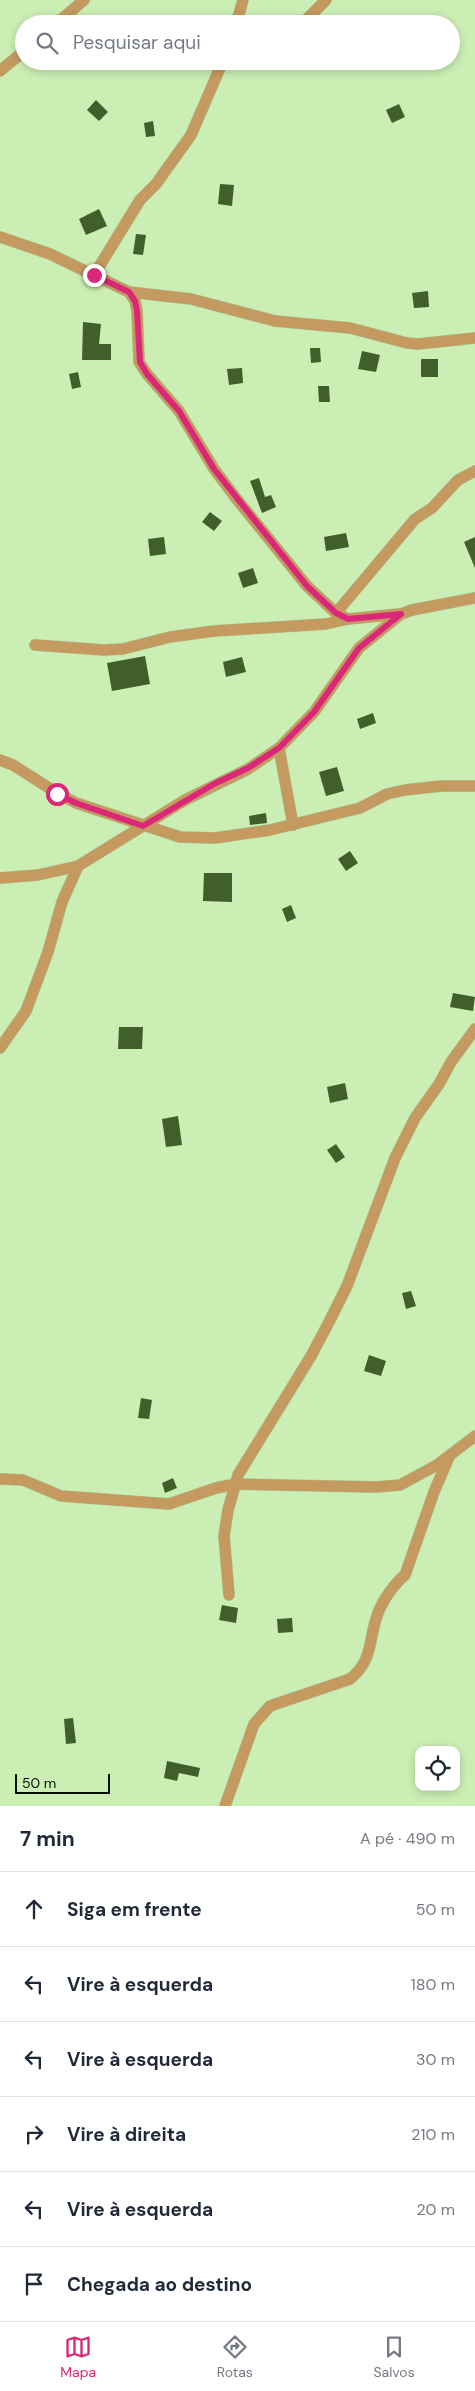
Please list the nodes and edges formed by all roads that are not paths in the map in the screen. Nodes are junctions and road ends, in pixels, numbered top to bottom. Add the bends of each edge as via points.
1 (84, 0) edge
2 (243, 0) edge
3 (326, 0) edge
4 (66, 15) edge
5 (239, 15) edge
6 (311, 15) edge
7 (15, 58) edge
8 (218, 70) edge
9 (0, 71) edge
10 (0, 237) edge
11 (94, 275) junction
12 (129, 292) junction
13 (475, 338) edge
14 (475, 471) edge
15 (475, 598) edge
16 (336, 613) junction
17 (401, 614) junction
18 (348, 619) junction
19 (35, 646) dead end
20 (279, 748) junction
21 (0, 760) edge
22 (475, 786) edge
23 (293, 825) junction
24 (143, 826) junction
25 (78, 866) junction
26 (0, 878) edge
27 (475, 1029) edge
28 (0, 1048) edge
29 (475, 1436) edge
30 (450, 1456) junction
31 (0, 1479) edge
32 (236, 1484) junction
33 (228, 1595) dead end
34 (225, 1806) edge

1 - 4 street
2 - 5 street
3 - 6 street
7 - 9 street
8 - 11 street via 191,135 175,160 140,200
10 - 11 street via 50,254
11 - 12 street
12 - 13 street via 191,299 275,321 350,328 407,343
12 - 16 street via 137,311 140,362 147,374 179,411 235,497 307,586
14 - 16 street via 458,480 432,508 415,519
15 - 17 street
16 - 18 street
17 - 18 street
17 - 20 street via 359,648 314,712
18 - 19 street via 326,624 214,631 170,637 123,649
20 - 23 street
20 - 24 street
21 - 24 street via 76,803
22 - 23 street via 405,790 387,794 360,808
23 - 24 street via 215,838 180,837
24 - 25 street
25 - 26 street
25 - 28 street via 62,902 29,1002
27 - 32 street via 415,1118 395,1158 343,1294 311,1356 238,1475
29 - 30 street
30 - 32 street via 400,1486
30 - 34 street via 405,1575 397,1581 378,1612 361,1671 350,1679 270,1706 254,1724
31 - 32 street via 23,1480 61,1496 169,1504
32 - 33 street via 224,1536

